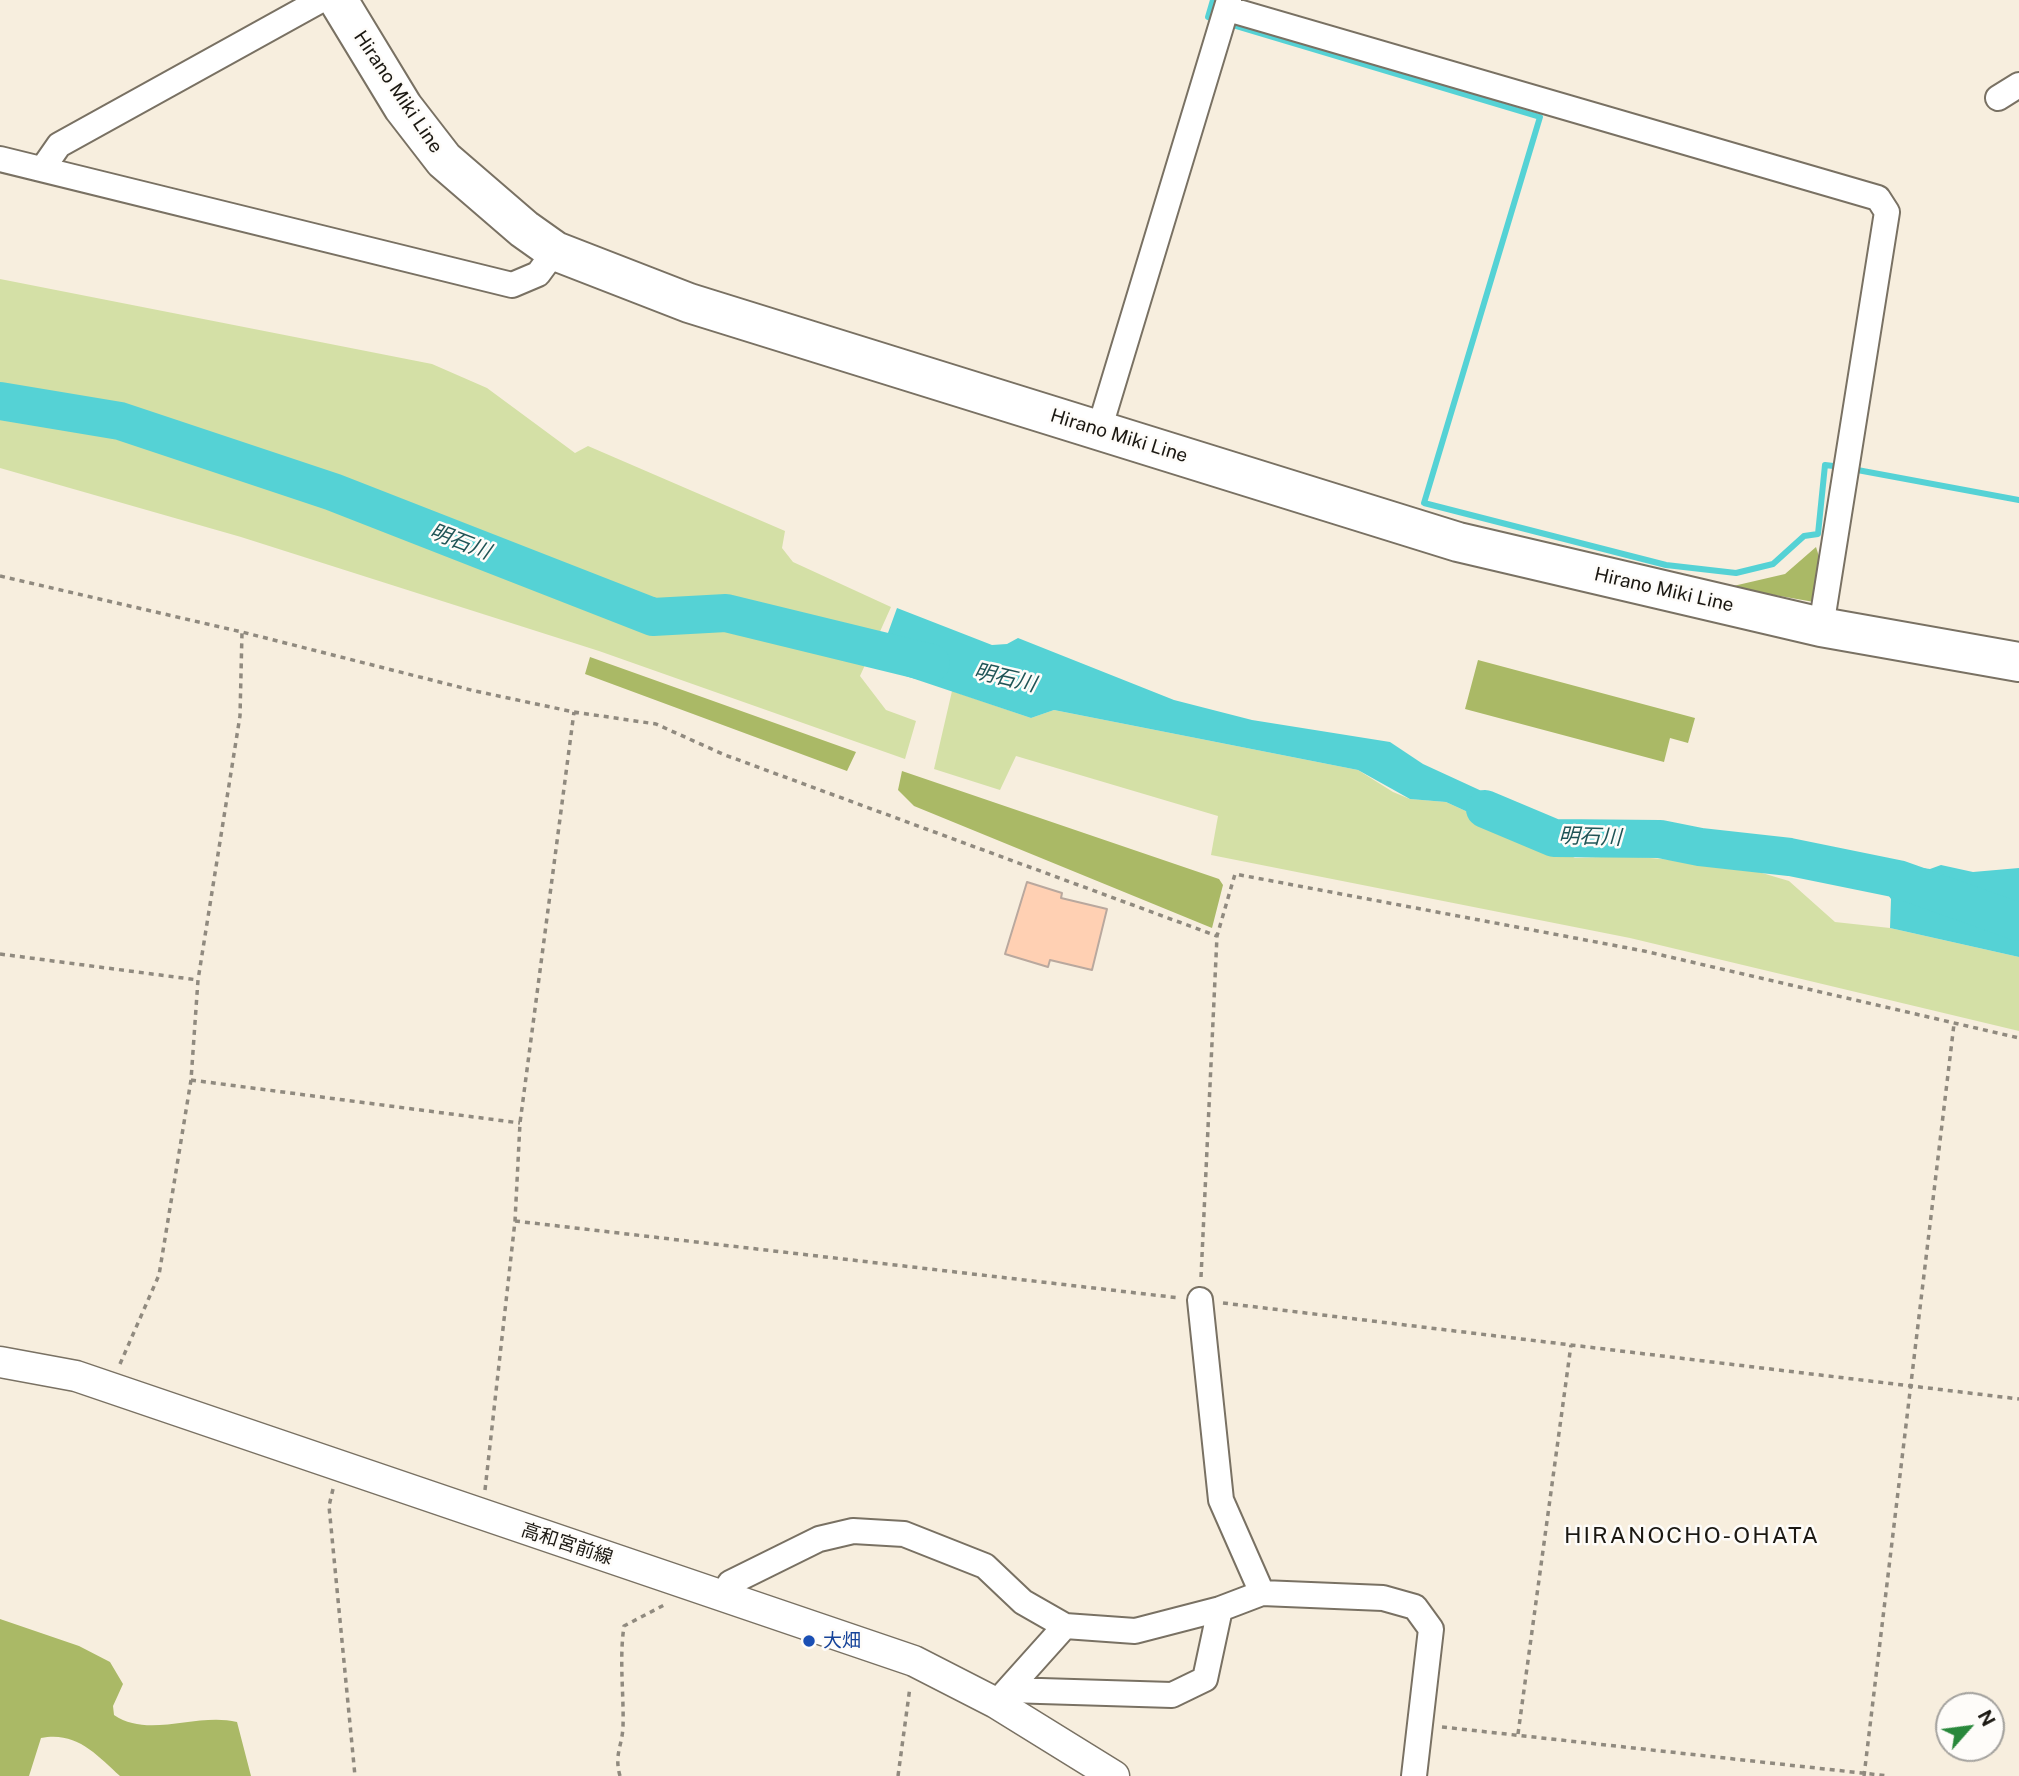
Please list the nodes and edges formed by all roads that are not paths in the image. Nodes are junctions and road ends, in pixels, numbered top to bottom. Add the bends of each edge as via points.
1 (321, 0) edge
2 (338, 0) edge
3 (1228, 5) edge
4 (0, 159) edge
5 (43, 168) junction
6 (555, 251) junction
7 (1099, 430) junction
8 (1821, 627) junction
9 (2019, 662) edge
10 (1200, 1300) road end
11 (0, 1362) edge
12 (1262, 1593) junction
13 (723, 1595) junction
14 (1220, 1609) junction
15 (1065, 1626) junction
16 (1002, 1697) junction
17 (1114, 1776) edge
18 (1414, 1776) edge

1 - 5 street via 59,145
2 - 6 main road, Hirano Miki Line via 403,107 444,160
3 - 7 street
3 - 8 street via 1878,198 1888,212
4 - 5 street
5 - 6 street via 512,285 538,274
6 - 7 main road, Hirano Miki Line via 689,303
7 - 8 main road, Hirano Miki Line via 1458,542
8 - 9 main road, Hirano Miki Line
10 - 12 street via 1221,1500
11 - 13 street, 高和宮前線 via 76,1376
12 - 14 street
12 - 18 street via 1383,1598 1415,1606 1431,1629
13 - 15 street via 730,1583 819,1539 853,1531 904,1534 985,1566 1023,1602
13 - 16 street, 高和宮前線 via 914,1661
14 - 15 street via 1135,1631
14 - 16 street via 1205,1679 1172,1695
15 - 16 street
16 - 17 street, 高和宮前線

